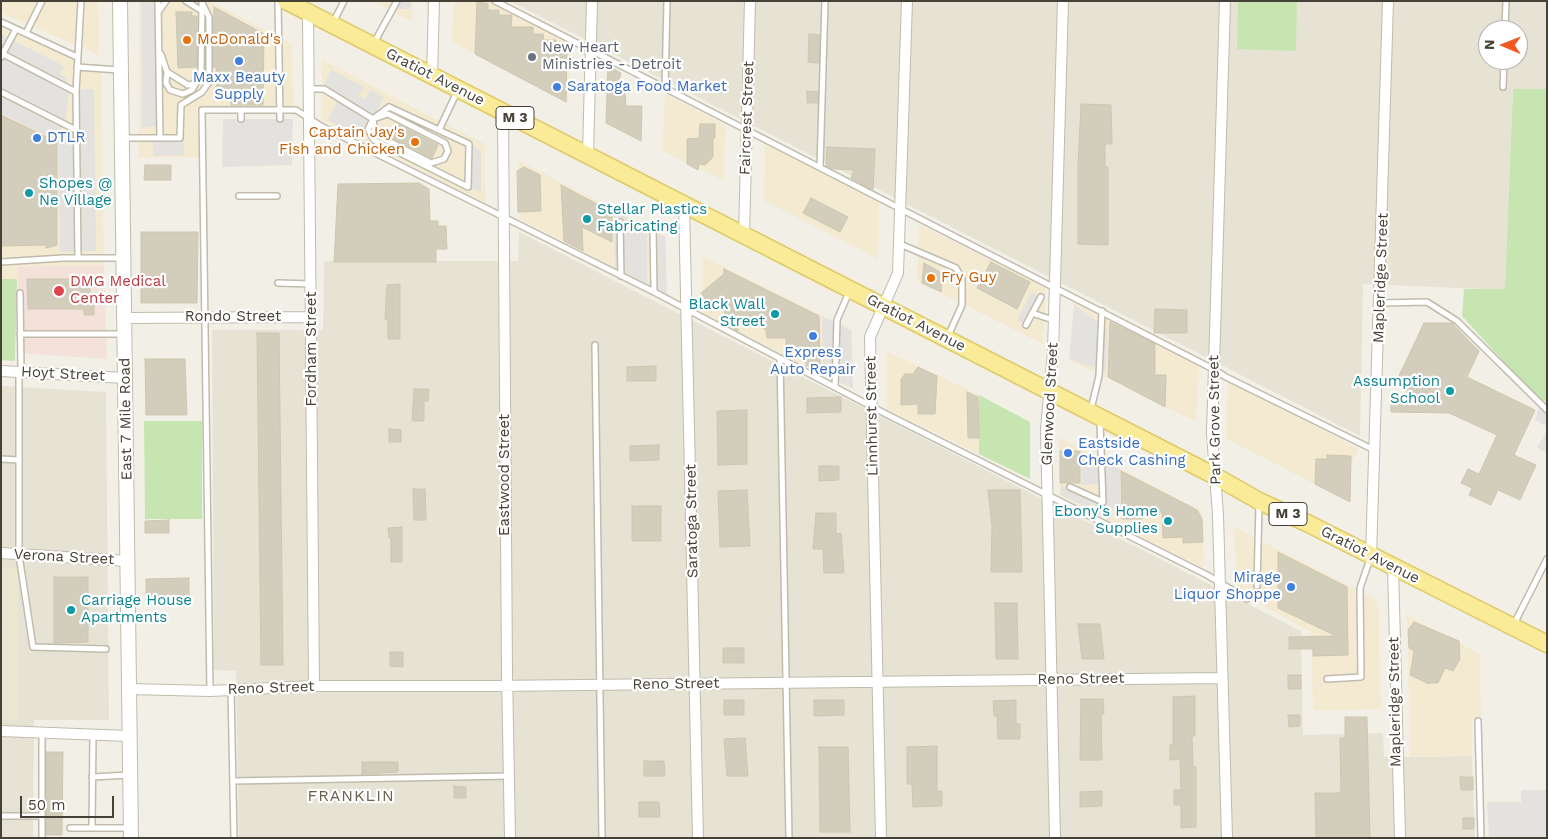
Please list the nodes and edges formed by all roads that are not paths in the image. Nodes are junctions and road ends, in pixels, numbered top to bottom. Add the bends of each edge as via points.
1 (42, 1) edge
2 (81, 1) edge
3 (120, 1) edge
4 (158, 1) edge
5 (166, 1) edge
6 (186, 1) edge
7 (278, 1) edge
8 (286, 1) edge
9 (344, 1) edge
10 (397, 1) edge
11 (434, 1) edge
12 (496, 1) edge
13 (592, 1) edge
14 (667, 1) edge
15 (750, 1) edge
16 (825, 1) edge
17 (907, 1) edge
18 (1063, 1) edge
19 (1225, 1) edge
20 (1388, 1) edge
21 (1506, 1) edge
22 (202, 2) edge
23 (507, 4) edge
24 (202, 10) junction
25 (158, 13) junction
26 (308, 13) junction
27 (1505, 20) edge
28 (1, 22) edge
29 (332, 25) junction
30 (16, 29) junction
31 (26, 33) junction
32 (372, 45) junction
33 (591, 49) junction
34 (159, 50) junction
35 (2, 55) edge
36 (77, 57) junction
37 (76, 67) junction
38 (1504, 70) edge
39 (122, 71) junction
40 (167, 72) junction
41 (432, 76) junction
42 (194, 84) junction
43 (1503, 87) dead end
44 (664, 88) junction
45 (309, 89) junction
46 (459, 89) junction
47 (1, 92) edge
48 (76, 92) junction
49 (240, 110) junction
50 (280, 110) junction
51 (503, 112) junction
52 (241, 119) dead end
53 (280, 119) dead end
54 (310, 119) junction
55 (373, 119) junction
56 (746, 129) junction
57 (76, 130) junction
58 (439, 130) junction
59 (122, 138) junction
60 (160, 138) junction
61 (588, 156) junction
62 (820, 167) junction
63 (239, 196) dead end
64 (277, 196) dead end
65 (684, 204) junction
66 (902, 209) junction
67 (504, 217) junction
68 (620, 222) dead end
69 (653, 227) dead end
70 (744, 235) junction
71 (900, 244) junction
72 (78, 258) junction
73 (123, 258) junction
74 (1, 262) edge
75 (620, 276) junction
76 (278, 283) dead end
77 (311, 284) junction
78 (1054, 288) junction
79 (850, 289) junction
80 (654, 292) junction
81 (20, 293) dead end
82 (1041, 297) dead end
83 (1381, 303) junction
84 (884, 307) junction
85 (687, 310) junction
86 (1102, 312) junction
87 (1032, 313) junction
88 (311, 317) junction
89 (124, 318) junction
90 (204, 318) junction
91 (1053, 320) junction
92 (1026, 325) dead end
93 (20, 334) junction
94 (125, 334) junction
95 (946, 339) junction
96 (596, 344) dead end
97 (780, 358) junction
98 (1213, 368) junction
99 (1, 371) edge
100 (20, 372) junction
101 (125, 378) junction
102 (835, 386) junction
103 (1050, 392) junction
104 (872, 406) junction
105 (1547, 410) edge
106 (1095, 414) junction
107 (1374, 450) junction
108 (1, 459) edge
109 (19, 460) junction
110 (1216, 476) junction
111 (1070, 486) dead end
112 (1046, 495) junction
113 (1259, 501) junction
114 (1, 554) edge
115 (19, 554) junction
116 (1372, 556) junction
117 (1547, 559) edge
118 (128, 561) junction
119 (1393, 566) junction
120 (1220, 584) junction
121 (1257, 586) dead end
122 (1247, 599) dead end
123 (1512, 627) junction
124 (1547, 644) edge
125 (106, 649) dead end
126 (1222, 678) junction
127 (1327, 679) dead end
128 (1052, 680) junction
129 (878, 682) junction
130 (785, 683) junction
131 (695, 684) junction
132 (600, 685) junction
133 (314, 686) junction
134 (508, 686) junction
135 (129, 688) junction
136 (232, 689) junction
137 (210, 691) junction
138 (1478, 721) dead end
139 (1, 731) edge
140 (42, 732) junction
141 (92, 734) junction
142 (129, 736) junction
143 (130, 775) junction
144 (509, 776) junction
145 (92, 777) junction
146 (233, 781) junction
147 (1, 816) edge
148 (42, 816) junction
149 (70, 828) dead end
150 (92, 828) junction
151 (131, 833) edge
152 (42, 838) edge
153 (234, 838) edge
154 (510, 838) edge
155 (602, 838) edge
156 (698, 838) edge
157 (789, 838) edge
158 (881, 838) edge
159 (1055, 838) edge
160 (1227, 838) edge
161 (1400, 838) edge
162 (1481, 838) edge

1 - 31 lane
2 - 36 lane
3 - 39 street, East 7 Mile Road
4 - 25 lane
5 - 25 lane
6 - 24 lane
7 - 50 lane
8 - 26 main road, Gratiot Avenue / M 3
9 - 29 lane
10 - 32 lane
11 - 41 street
12 - 23 lane
13 - 33 street
14 - 44 lane
15 - 56 street, Faircrest Street
16 - 62 lane
17 - 66 street, Linnhurst Street
18 - 78 street, Glenwood Street
19 - 98 street, Park Grove Street
20 - 83 street, Mapleridge Street
21 - 27 lane
22 - 24 lane
22 - 60 lane via 209,16 209,82 202,92 181,105 180,138
23 - 33 lane
24 - 42 lane via 201,74
25 - 34 lane
26 - 29 main road, Gratiot Avenue / M 3
26 - 45 street, Fordham Street
28 - 30 lane
29 - 32 main road, Gratiot Avenue / M 3
30 - 31 lane
30 - 35 lane
31 - 36 lane
32 - 41 main road, Gratiot Avenue / M 3
33 - 44 lane
33 - 61 street
34 - 40 lane
34 - 60 lane
35 - 48 lane
36 - 37 lane
37 - 39 lane
37 - 48 lane
38 - 43 lane
39 - 59 street, East 7 Mile Road
40 - 42 lane via 188,85
40 - 42 lane via 166,83 170,90 189,93
41 - 46 main road, Gratiot Avenue / M 3
44 - 56 lane
45 - 54 street, Fordham Street
45 - 55 lane via 324,89
46 - 51 main road, Gratiot Avenue / M 3
46 - 58 lane
47 - 57 lane
48 - 57 lane
49 - 50 lane
49 - 52 lane
49 - 90 lane via 202,110
50 - 53 lane
50 - 54 lane via 296,110
51 - 61 main road, Gratiot Avenue / M 3
51 - 67 street, Eastwood Street
54 - 67 lane
54 - 77 street, Fordham Street
55 - 55 lane via 375,134 431,163 444,159 448,152 445,143 388,114
55 - 58 lane via 389,107
55 - 58 lane via 368,129 374,140 468,187 469,144
56 - 62 lane
56 - 70 street, Faircrest Street
57 - 72 lane
59 - 60 lane
59 - 73 street, East 7 Mile Road
61 - 65 main road, Gratiot Avenue / M 3
62 - 66 lane
63 - 64 lane
65 - 70 main road, Gratiot Avenue / M 3
65 - 85 street, Saratoga Street
66 - 71 street, Linnhurst Street
66 - 78 lane
67 - 75 lane
67 - 134 street, Eastwood Street
68 - 75 lane
69 - 80 lane
70 - 79 main road, Gratiot Avenue / M 3
71 - 84 street, Linnhurst Street via 898,273
71 - 95 lane via 956,268 962,279 962,305
72 - 73 lane
72 - 74 lane
73 - 89 street, East 7 Mile Road
75 - 80 lane
76 - 77 lane
77 - 88 street, Fordham Street
78 - 86 lane
78 - 91 street, Glenwood Street
79 - 84 main road, Gratiot Avenue / M 3
79 - 102 lane via 837,320
80 - 85 lane
81 - 93 lane
82 - 87 lane
83 - 105 lane via 1427,302 1457,321
83 - 107 street, Mapleridge Street
84 - 95 main road, Gratiot Avenue / M 3
84 - 104 street, Linnhurst Street via 870,337
85 - 97 lane
85 - 131 street, Saratoga Street
86 - 98 lane
86 - 106 lane
87 - 91 lane
87 - 92 lane
88 - 90 street, Rondo Street
88 - 133 street, Fordham Street
89 - 90 street, Rondo Street
89 - 94 street, East 7 Mile Road
90 - 137 lane
91 - 103 street, Glenwood Street
93 - 94 lane
93 - 100 lane
94 - 101 street, East 7 Mile Road
95 - 103 main road, Gratiot Avenue / M 3
96 - 132 lane
97 - 102 lane
97 - 130 lane
98 - 107 lane via 1226,378
98 - 110 street, Park Grove Street via 1212,433
99 - 100 street, Hoyt Street
100 - 101 street, Hoyt Street
100 - 109 lane
101 - 118 street, East 7 Mile Road
102 - 104 lane
103 - 106 main road, Gratiot Avenue / M 3
103 - 112 street, Glenwood Street via 1046,427
104 - 112 lane
104 - 129 street, Linnhurst Street
106 - 110 main road, Gratiot Avenue / M 3
106 - 111 lane via 1103,502
107 - 116 street, Mapleridge Street
108 - 109 lane
109 - 115 lane
110 - 113 main road, Gratiot Avenue / M 3
110 - 120 street, Park Grove Street
112 - 120 lane
112 - 128 street, Glenwood Street
113 - 116 main road, Gratiot Avenue / M 3
113 - 121 lane
114 - 115 street, Verona Street
115 - 118 street, Verona Street
115 - 125 lane via 33,647
116 - 119 main road, Gratiot Avenue / M 3
116 - 127 lane via 1360,588 1361,678
117 - 123 lane
118 - 135 street, East 7 Mile Road
119 - 123 main road, Gratiot Avenue / M 3
119 - 161 street, Mapleridge Street
120 - 122 lane
120 - 126 street, Park Grove Street
123 - 124 main road, Gratiot Avenue / M 3
126 - 128 street, Reno Street
126 - 160 street, Park Grove Street
128 - 129 street, Reno Street
128 - 159 street, Glenwood Street
129 - 130 street, Reno Street
129 - 158 street, Linnhurst Street
130 - 131 street, Reno Street
130 - 157 lane
131 - 132 street, Reno Street
131 - 156 street, Saratoga Street
132 - 134 street, Reno Street
132 - 155 lane
133 - 134 street, Reno Street
133 - 136 street, Reno Street
134 - 144 street, Eastwood Street
135 - 137 street, Reno Street
135 - 142 street, East 7 Mile Road
136 - 137 street, Reno Street
136 - 146 lane
138 - 162 lane
139 - 140 street
140 - 141 street
140 - 148 lane
141 - 142 street
141 - 145 lane
142 - 143 street, East 7 Mile Road
143 - 145 lane
143 - 151 street, East 7 Mile Road
144 - 146 lane
144 - 154 street, Eastwood Street
145 - 150 lane
146 - 153 lane
147 - 148 lane
148 - 152 lane
149 - 150 lane
150 - 151 lane

